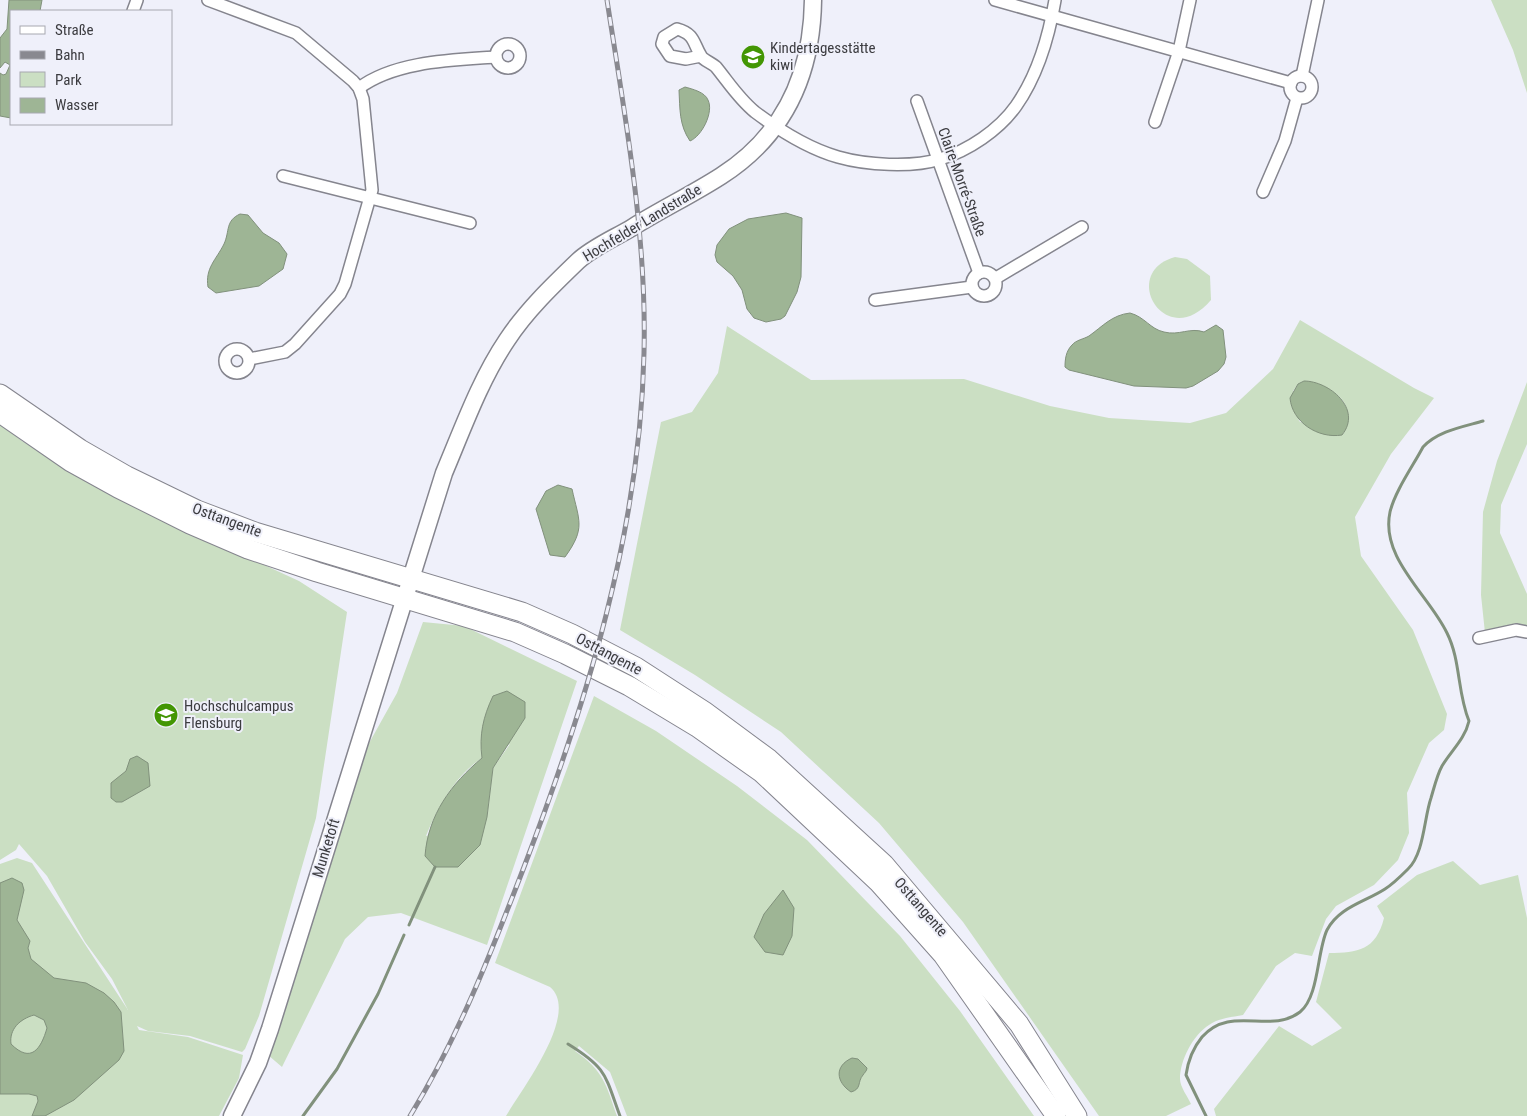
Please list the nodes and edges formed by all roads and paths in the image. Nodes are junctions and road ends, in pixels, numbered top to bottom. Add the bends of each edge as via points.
1 (208, 0) edge
2 (814, 0) edge
3 (995, 0) edge
4 (1055, 0) edge
5 (1190, 0) edge
6 (1318, 0) edge
7 (1052, 15) junction
8 (1179, 51) junction
9 (701, 56) dead end
10 (496, 57) dead end
11 (1302, 76) junction
12 (1291, 83) junction
13 (359, 88) junction
14 (1297, 98) junction
15 (916, 101) dead end
16 (1155, 122) dead end
17 (776, 125) junction
18 (939, 159) junction
19 (282, 176) dead end
20 (1263, 192) dead end
21 (370, 199) junction
22 (470, 223) dead end
23 (1082, 227) dead end
24 (979, 273) junction
25 (996, 278) junction
26 (972, 287) junction
27 (875, 300) dead end
28 (249, 359) dead end
29 (0, 394) edge
30 (0, 413) edge
31 (410, 577) junction
32 (403, 598) junction
33 (1527, 632) edge
34 (1480, 638) dead end
35 (232, 1116) edge
36 (1056, 1116) edge
37 (1077, 1116) edge

1 - 13 street via 296,33
2 - 17 main road, Hochfelder Landstraße via 810,48 799,86
3 - 7 street
4 - 7 street
5 - 8 street
6 - 11 street
7 - 8 street
7 - 18 street via 1040,56 1015,107 990,132
8 - 12 street
8 - 16 street
9 - 17 street via 714,65 756,113
10 - 13 street via 419,63
11 - 12 street
11 - 14 street via 1311,80 1312,90 1308,96
12 - 14 street via 1290,90
13 - 21 street via 372,180
14 - 20 street via 1285,141
15 - 18 street, Claire-Morré-Straße
17 - 18 street via 831,154 857,161 896,164
17 - 31 main road, Hochfelder Landstraße via 752,153 721,176 580,259 507,339 477,394 444,473
18 - 24 street, Claire-Morré-Straße
19 - 21 street
21 - 22 street
21 - 28 street via 340,294 285,352
23 - 25 street
24 - 25 street via 988,272
24 - 26 street via 974,277
25 - 26 street via 996,289 990,295 978,295
26 - 27 street
29 - 31 main road, Osttangente via 80,449 197,510 254,532
30 - 32 main road, Osttangente via 71,462 190,524 248,549
31 - 32 main road, Munketoft
31 - 37 main road, Osttangente via 522,612 572,634 636,667 769,759 884,864 954,945 1019,1024
32 - 35 main road, Munketoft via 270,1029
32 - 36 main road, Osttangente via 515,632 565,654 629,686 697,727 762,773 878,882 943,955
33 - 34 street via 1516,630

